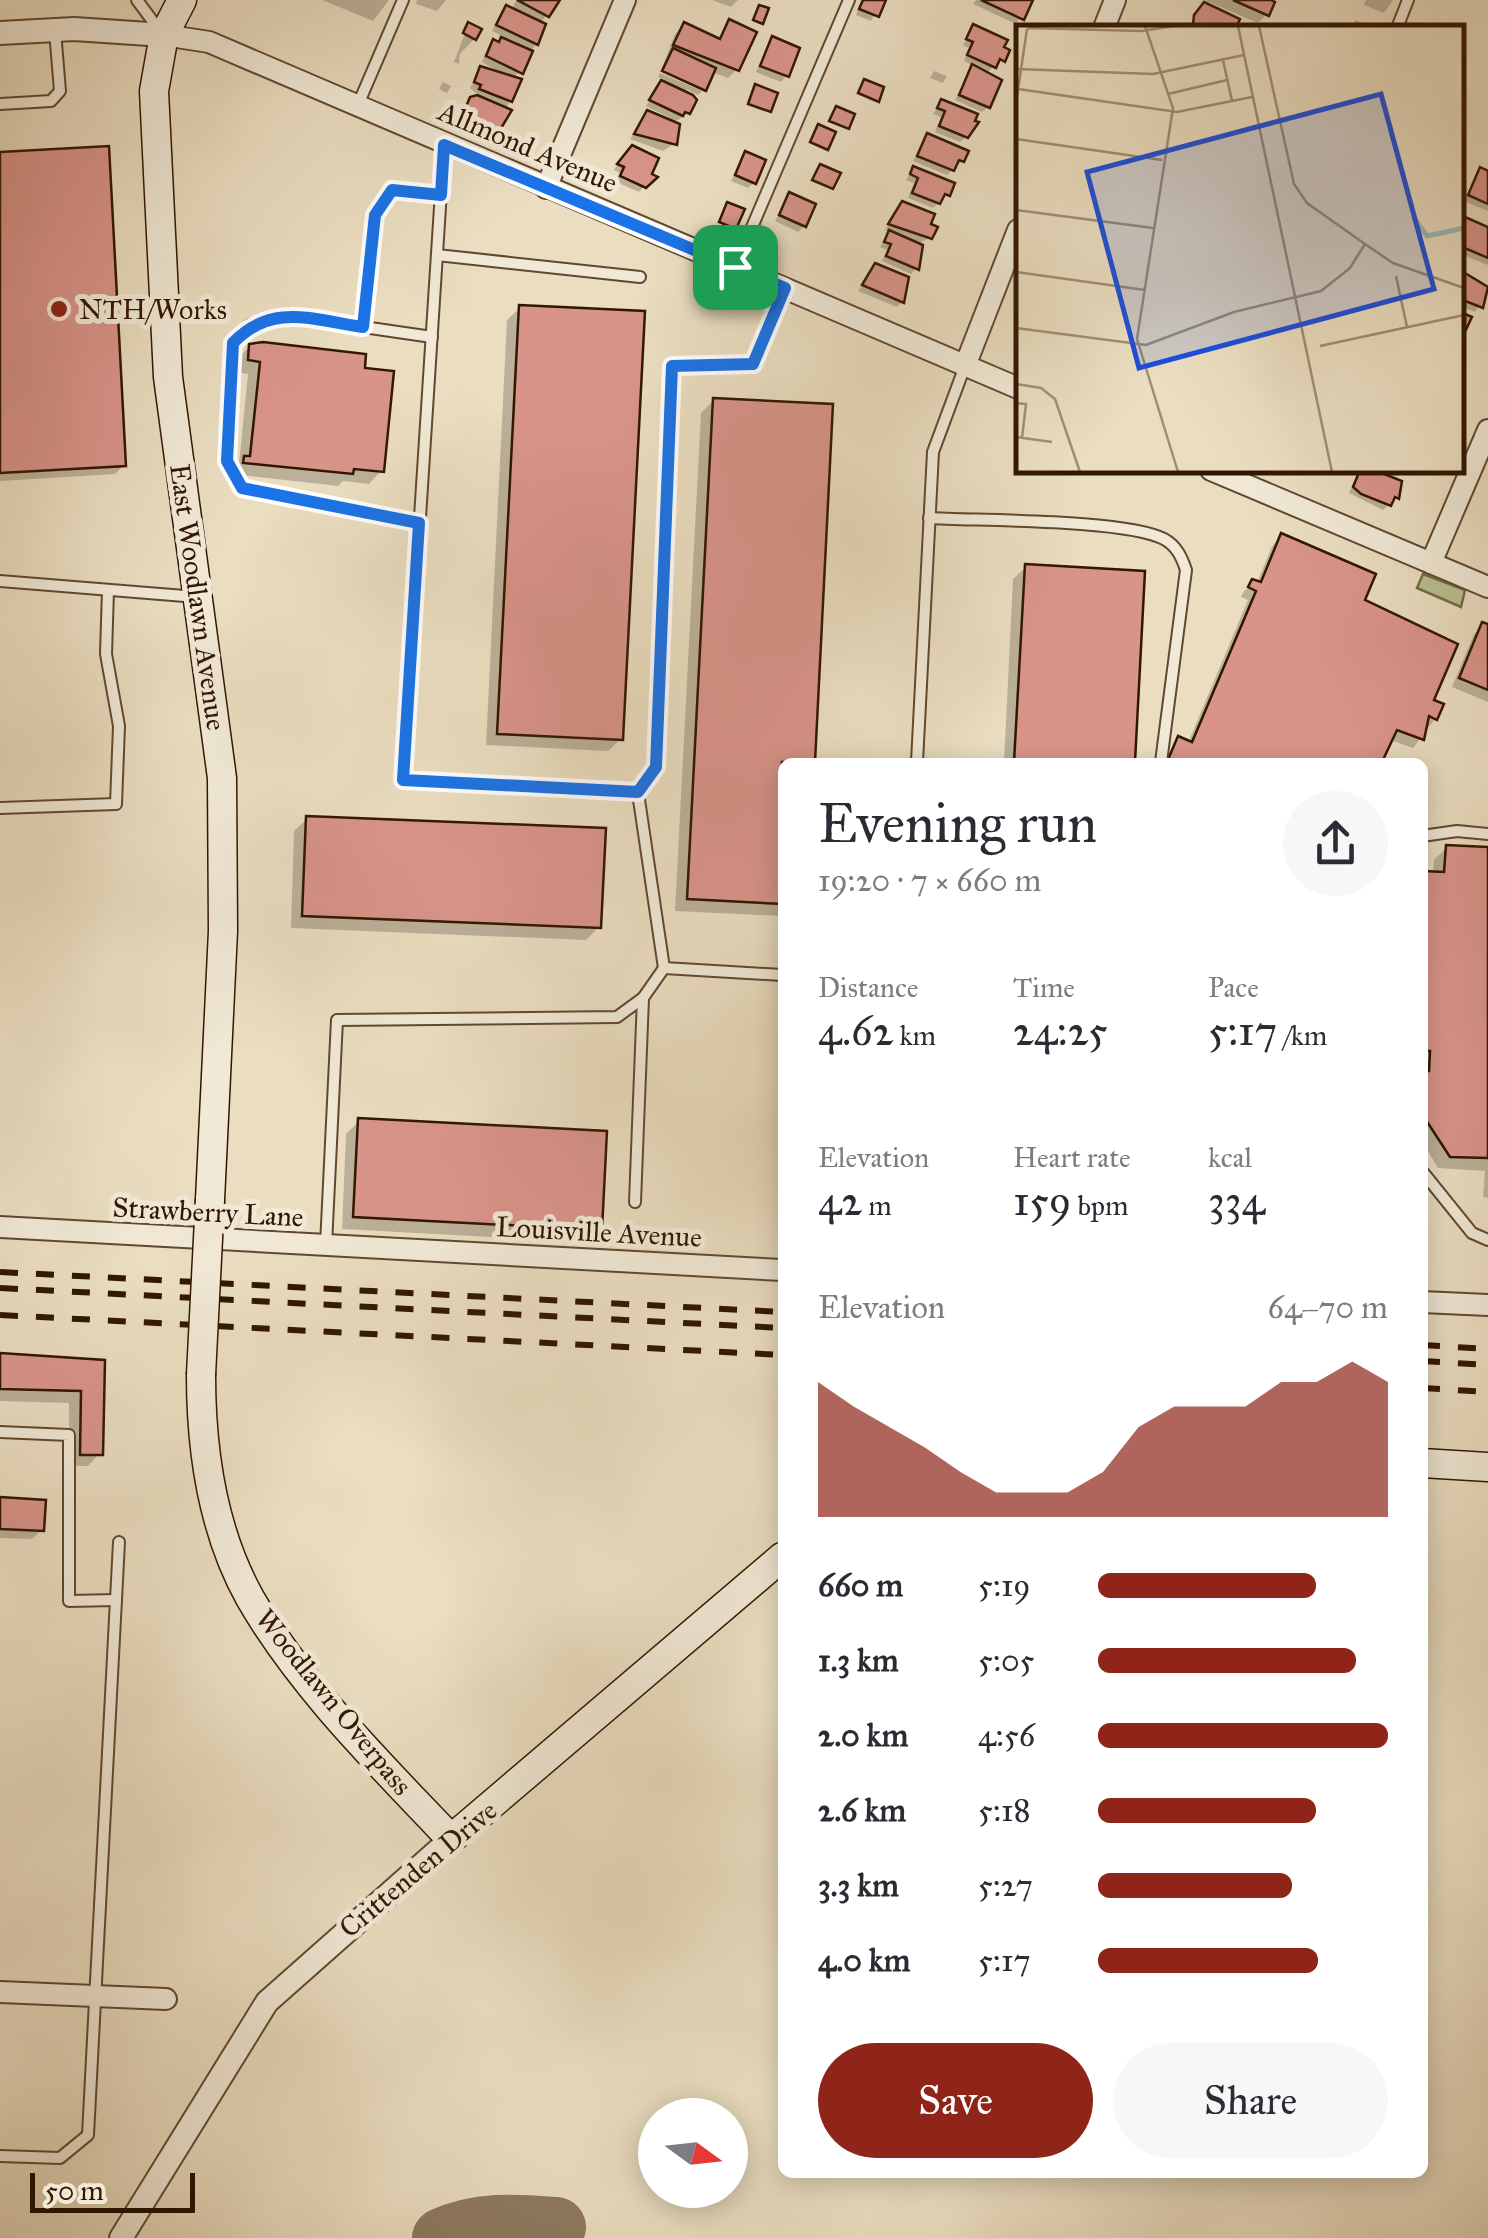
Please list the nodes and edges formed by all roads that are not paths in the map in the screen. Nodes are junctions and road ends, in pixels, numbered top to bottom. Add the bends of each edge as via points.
1 (137, 0) edge
2 (182, 0) edge
3 (403, 0) edge
4 (625, 0) edge
5 (849, 0) edge
6 (1115, 0) edge
7 (1408, 0) edge
8 (1105, 25) edge
9 (1398, 25) edge
10 (54, 30) junction
11 (0, 33) edge
12 (164, 36) junction
13 (0, 104) edge
14 (357, 108) junction
15 (444, 145) junction
16 (546, 188) junction
17 (441, 195) junction
18 (1016, 235) edge
19 (437, 255) junction
20 (735, 267) junction
21 (640, 277) dead end
22 (785, 288) junction
23 (363, 327) junction
24 (432, 337) junction
25 (965, 366) junction
26 (1016, 387) edge
27 (1488, 430) edge
28 (1217, 472) edge
29 (930, 518) junction
30 (419, 523) junction
31 (1431, 563) junction
32 (0, 580) edge
33 (1488, 587) edge
34 (108, 590) junction
35 (198, 597) junction
36 (917, 758) edge
37 (1162, 758) edge
38 (638, 792) junction
39 (0, 808) edge
40 (1488, 834) edge
41 (1428, 835) edge
42 (664, 968) junction
43 (778, 975) edge
44 (643, 998) junction
45 (1428, 1178) edge
46 (210, 1200) joint
47 (635, 1202) dead end
48 (0, 1228) edge
49 (1488, 1240) edge
50 (326, 1246) junction
51 (414, 1252) joint
52 (778, 1270) edge
53 (1428, 1302) edge
54 (1488, 1305) edge
55 (0, 1432) edge
56 (1428, 1464) edge
57 (1488, 1467) edge
58 (119, 1542) dead end
59 (778, 1559) edge
60 (116, 1600) junction
61 (451, 1839) junction
62 (0, 1992) edge
63 (98, 1998) junction
64 (166, 1999) dead end
65 (0, 2156) edge
66 (121, 2238) edge

1 - 12 lane
2 - 12 main road, East Woodlawn Avenue
3 - 14 lane
4 - 16 street
5 - 20 lane
6 - 8 street
7 - 9 lane
10 - 11 street, Allmond Avenue
10 - 12 street, Allmond Avenue
10 - 13 lane via 60,91 50,101
12 - 14 street, Allmond Avenue via 209,42
12 - 35 main road, East Woodlawn Avenue via 154,91 168,377
14 - 15 street, Allmond Avenue
15 - 16 street, Allmond Avenue
15 - 17 lane
16 - 20 street, Allmond Avenue
17 - 19 lane
17 - 23 lane via 392,190 375,215
18 - 25 street
19 - 21 lane
19 - 24 lane
20 - 22 street, Allmond Avenue
22 - 25 street, Allmond Avenue
22 - 38 lane via 753,364 672,366 656,767
23 - 24 lane
23 - 30 lane via 281,315 250,326 233,343 227,461 242,488
24 - 30 lane
25 - 26 street, Allmond Avenue
25 - 29 lane via 933,452
27 - 31 street
28 - 31 street
29 - 36 lane
29 - 37 lane via 1126,529 1165,539 1181,554 1186,570
30 - 38 lane via 403,780
31 - 33 street
32 - 34 lane
34 - 35 lane
34 - 39 lane via 106,654 119,726 116,804
35 - 46 main road, East Woodlawn Avenue via 215,704 225,856
38 - 42 lane
40 - 41 lane
42 - 43 lane
42 - 44 lane
44 - 47 lane
44 - 50 lane via 618,1017 338,1020
45 - 49 lane via 1472,1233
46 - 61 main road, Woodlawn Overpass, bridge via 202,1433 210,1490 251,1599 313,1684
48 - 50 street, Strawberry Lane
50 - 51 street, Strawberry Lane
51 - 52 street, Louisville Avenue
53 - 54 street
55 - 60 lane via 69,1435 68,1601
56 - 57 main road
58 - 60 lane
59 - 61 main road, Crittenden Drive
60 - 63 lane
61 - 66 street, Crittenden Drive via 267,2002
62 - 63 street
63 - 64 street
63 - 65 lane via 88,2135 60,2158

